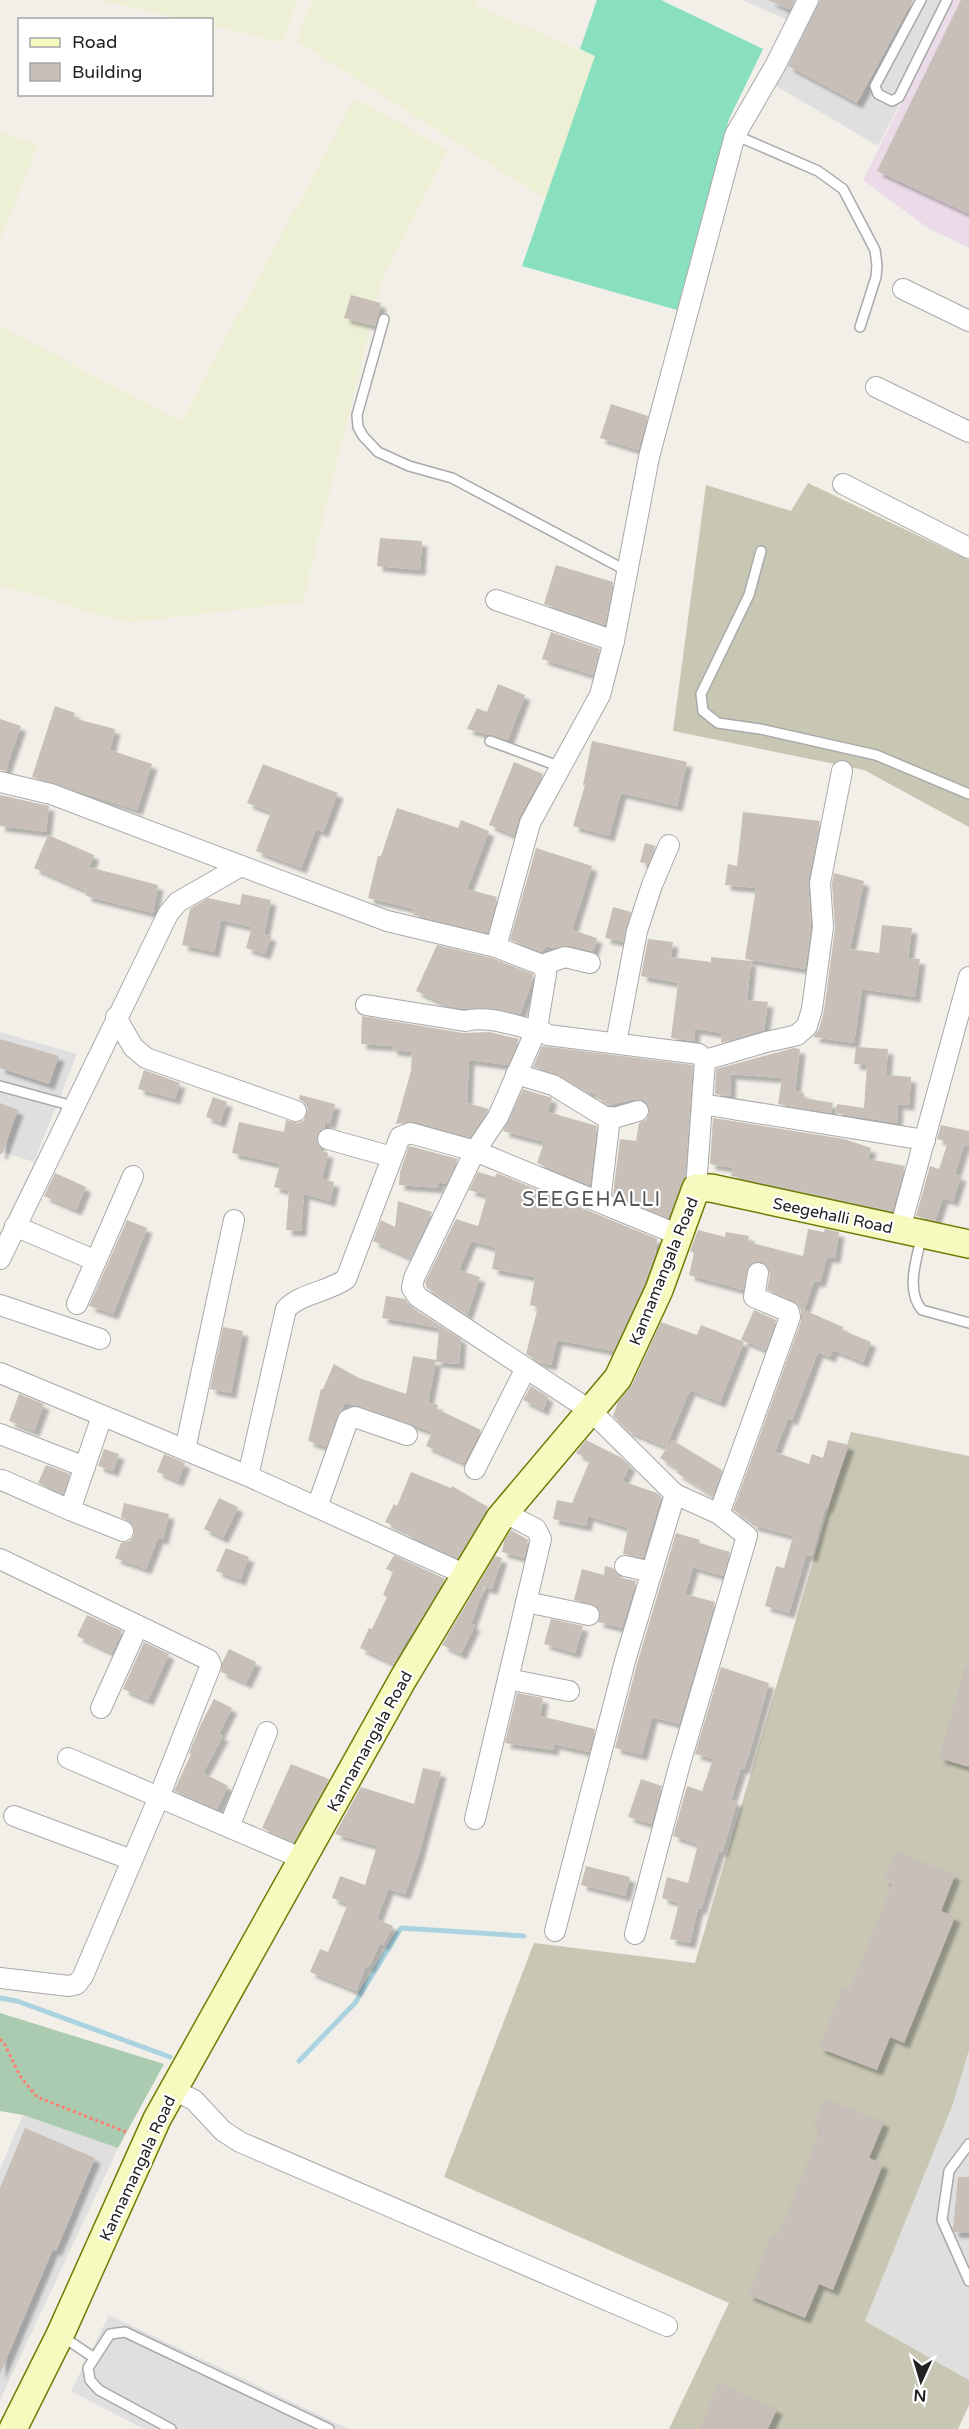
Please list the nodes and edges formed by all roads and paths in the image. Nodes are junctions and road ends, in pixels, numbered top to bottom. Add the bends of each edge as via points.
1 (808, 0) edge
2 (921, 0) edge
3 (947, 0) edge
4 (735, 135) junction
5 (903, 289) dead end
6 (384, 319) dead end
7 (969, 321) edge
8 (860, 327) dead end
9 (876, 387) dead end
10 (969, 432) edge
11 (843, 484) dead end
12 (969, 548) edge
13 (761, 550) dead end
14 (627, 571) junction
15 (496, 600) dead end
16 (614, 641) junction
17 (490, 741) dead end
18 (561, 767) junction
19 (842, 771) dead end
20 (0, 782) edge
21 (969, 794) edge
22 (669, 845) dead end
23 (241, 866) junction
24 (496, 948) junction
25 (590, 963) dead end
26 (542, 965) junction
27 (969, 977) edge
28 (366, 1005) dead end
29 (116, 1017) junction
30 (536, 1029) junction
31 (616, 1043) junction
32 (705, 1060) junction
33 (516, 1074) junction
34 (0, 1086) edge
35 (702, 1104) junction
36 (73, 1107) junction
37 (296, 1111) dead end
38 (638, 1111) dead end
39 (610, 1117) junction
40 (328, 1139) dead end
41 (925, 1140) junction
42 (475, 1152) junction
43 (392, 1157) junction
44 (133, 1176) dead end
45 (696, 1188) junction
46 (600, 1202) junction
47 (234, 1220) dead end
48 (15, 1226) junction
49 (912, 1231) junction
50 (679, 1234) junction
51 (969, 1244) edge
52 (0, 1259) edge
53 (96, 1260) junction
54 (759, 1273) dead end
55 (77, 1304) dead end
56 (0, 1305) edge
57 (969, 1323) edge
58 (100, 1339) dead end
59 (525, 1370) junction
60 (0, 1373) edge
61 (591, 1411) junction
62 (102, 1416) junction
63 (0, 1434) edge
64 (407, 1435) dead end
65 (185, 1450) junction
66 (85, 1467) junction
67 (475, 1469) dead end
68 (248, 1476) junction
69 (2, 1480) dead end
70 (675, 1494) junction
71 (317, 1507) junction
72 (70, 1510) junction
73 (505, 1513) junction
74 (718, 1514) junction
75 (123, 1531) dead end
76 (0, 1559) edge
77 (625, 1566) dead end
78 (652, 1572) junction
79 (466, 1575) junction
80 (526, 1602) junction
81 (589, 1615) dead end
82 (138, 1626) junction
83 (508, 1679) junction
84 (569, 1691) dead end
85 (101, 1708) dead end
86 (267, 1732) dead end
87 (68, 1758) dead end
88 (159, 1797) junction
89 (14, 1816) dead end
90 (475, 1819) dead end
91 (229, 1827) junction
92 (303, 1859) junction
93 (132, 1860) junction
94 (555, 1931) dead end
95 (635, 1934) dead end
96 (0, 1978) edge
97 (0, 2039) edge
98 (173, 2090) junction
99 (147, 2140) junction
100 (969, 2145) edge
101 (969, 2281) edge
102 (667, 2326) dead end
103 (60, 2335) junction
104 (93, 2357) junction
105 (13, 2429) edge
106 (171, 2429) edge
107 (329, 2429) edge

1 - 4 street
2 - 3 lane via 875,86 878,94 892,101 899,97
4 - 8 lane via 818,171 843,189 875,250 877,265
4 - 14 street via 649,457
5 - 7 street
6 - 14 lane via 357,415 363,436 378,452 452,478
9 - 10 street
11 - 12 street
13 - 21 lane via 749,595 701,694 703,711 718,723 876,755
14 - 16 street
15 - 16 street
16 - 18 street via 600,695
17 - 18 lane
18 - 24 street via 530,822
19 - 32 street via 820,883 823,927 807,1026 797,1035
20 - 23 street via 51,794
22 - 31 street via 638,931
23 - 24 street via 387,921
23 - 29 street via 178,902 168,914
24 - 26 street
25 - 26 street via 565,957
26 - 30 street via 546,974
27 - 41 street
28 - 30 street via 465,1021 484,1018
29 - 36 street
29 - 37 street via 132,1047 146,1058
30 - 31 street via 548,1035
30 - 33 street
31 - 32 street via 699,1054
32 - 35 street, Kannamangala Road
33 - 39 street via 553,1085
33 - 42 street via 498,1117
34 - 36 lane
35 - 41 street
35 - 45 street, Kannamangala Road
36 - 48 street
38 - 39 street
39 - 46 street
40 - 43 street
41 - 49 street
42 - 43 street via 410,1133 400,1137
42 - 46 street
42 - 59 street via 412,1288 418,1297
43 - 68 street via 346,1279 286,1309
44 - 53 street
45 - 49 main road, Seegehalli Road
45 - 50 main road, Kannamangala Road
46 - 50 street
47 - 65 street
48 - 52 street
48 - 53 street
49 - 51 main road, Seegehalli Road
49 - 57 lane via 917,1305 922,1310
50 - 61 main road, Kannamangala Road via 659,1290 618,1378
53 - 55 street
54 - 74 street via 754,1298 789,1312 790,1317
56 - 58 street
59 - 61 street
59 - 67 street
60 - 62 street
61 - 70 street
61 - 73 main road, Kannamangala Road
62 - 65 street
62 - 66 street
63 - 66 street
64 - 71 street via 356,1417 348,1420
65 - 68 street
66 - 72 street
68 - 71 street
69 - 72 street
70 - 74 street
70 - 78 street
71 - 79 street
72 - 75 street
73 - 79 main road, Kannamangala Road
73 - 80 street via 540,1534
74 - 95 street via 747,1536
76 - 82 street
77 - 78 street
78 - 94 street
79 - 92 main road, Kannamangala Road
80 - 81 street
80 - 83 street
82 - 85 street
82 - 88 street via 209,1660 211,1665
83 - 84 street
83 - 90 street
86 - 91 street
87 - 88 street
88 - 91 street
88 - 93 street
89 - 93 street
91 - 92 street
92 - 98 main road, Kannamangala Road
93 - 96 street via 77,1984
97 - 99 path via 20,2076 37,2097
98 - 99 main road, Kannamangala Road
98 - 102 street via 194,2100 223,2131 240,2142
99 - 103 main road, Kannamangala Road
100 - 101 lane via 949,2171 942,2220
103 - 104 lane
103 - 105 main road, Kannamangala Road
104 - 106 lane via 88,2368 90,2380 99,2390
104 - 107 lane via 110,2334 125,2332

